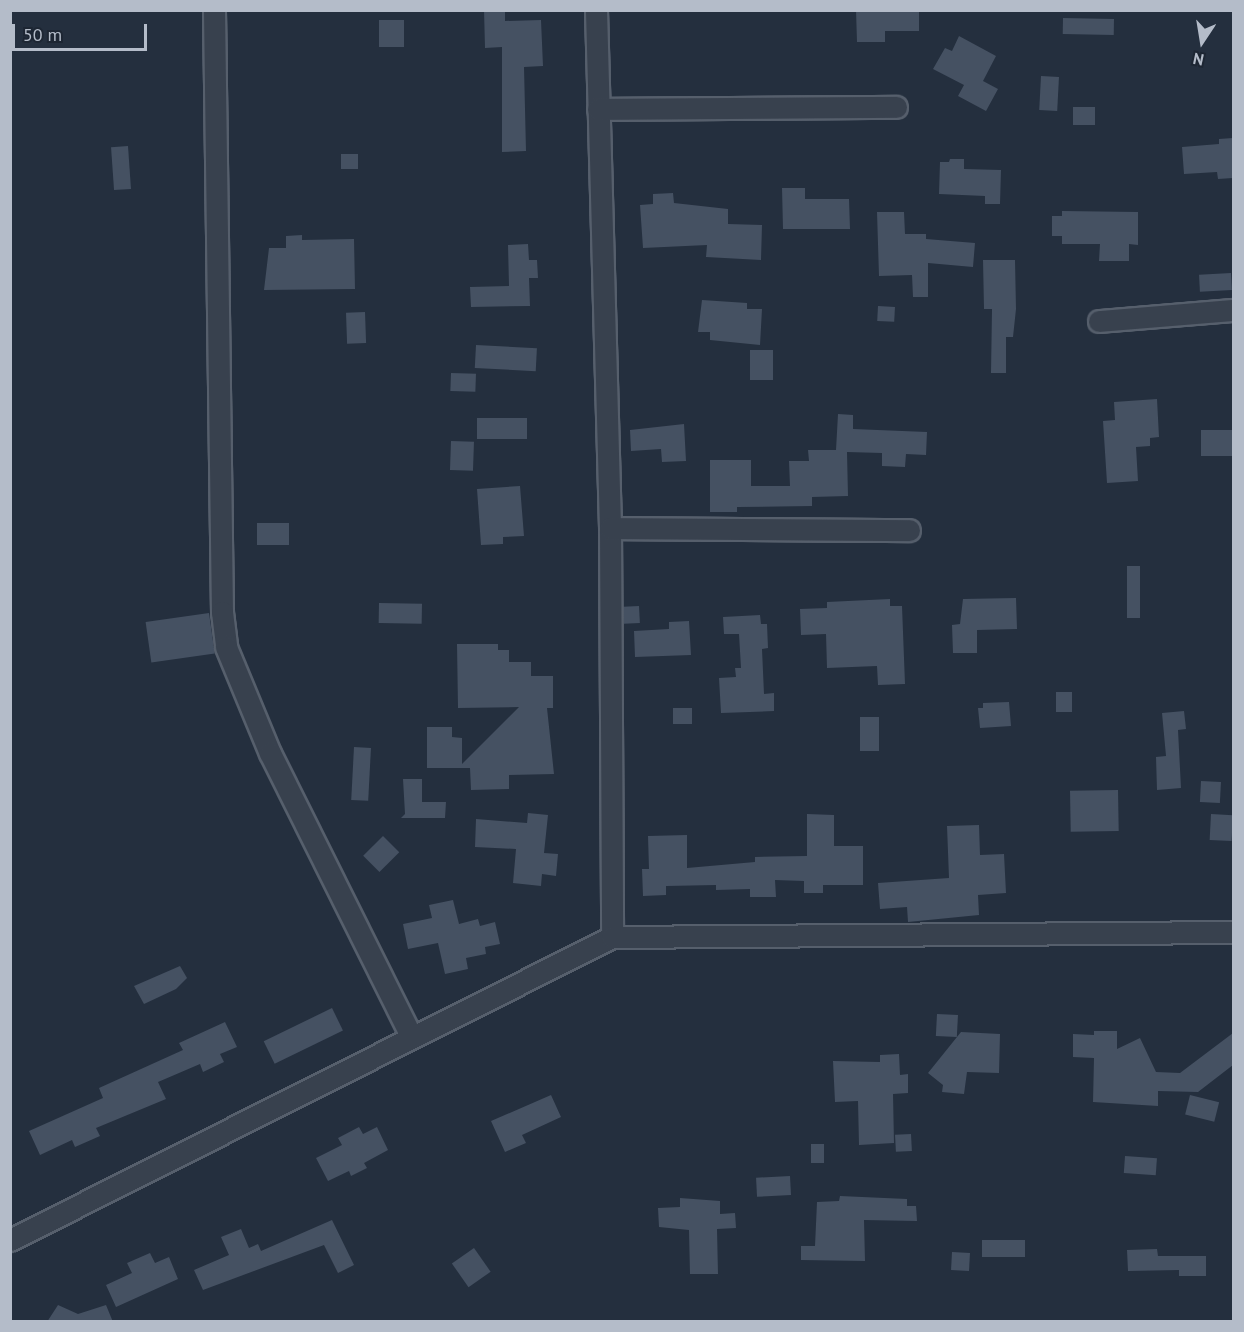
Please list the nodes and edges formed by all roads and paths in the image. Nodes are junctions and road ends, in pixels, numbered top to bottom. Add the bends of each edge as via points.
1 (214, 10) edge
2 (596, 10) edge
3 (896, 107) dead end
4 (598, 109) junction
5 (1233, 310) edge
6 (1098, 321) dead end
7 (610, 528) junction
8 (909, 530) dead end
9 (1233, 932) edge
10 (612, 937) junction
11 (411, 1036) junction
12 (10, 1240) edge

1 - 11 street via 222,600 226,647 270,753
2 - 4 street
3 - 4 street
4 - 7 street
5 - 6 street
7 - 8 street
7 - 10 street
9 - 10 street
10 - 11 street
11 - 12 street

